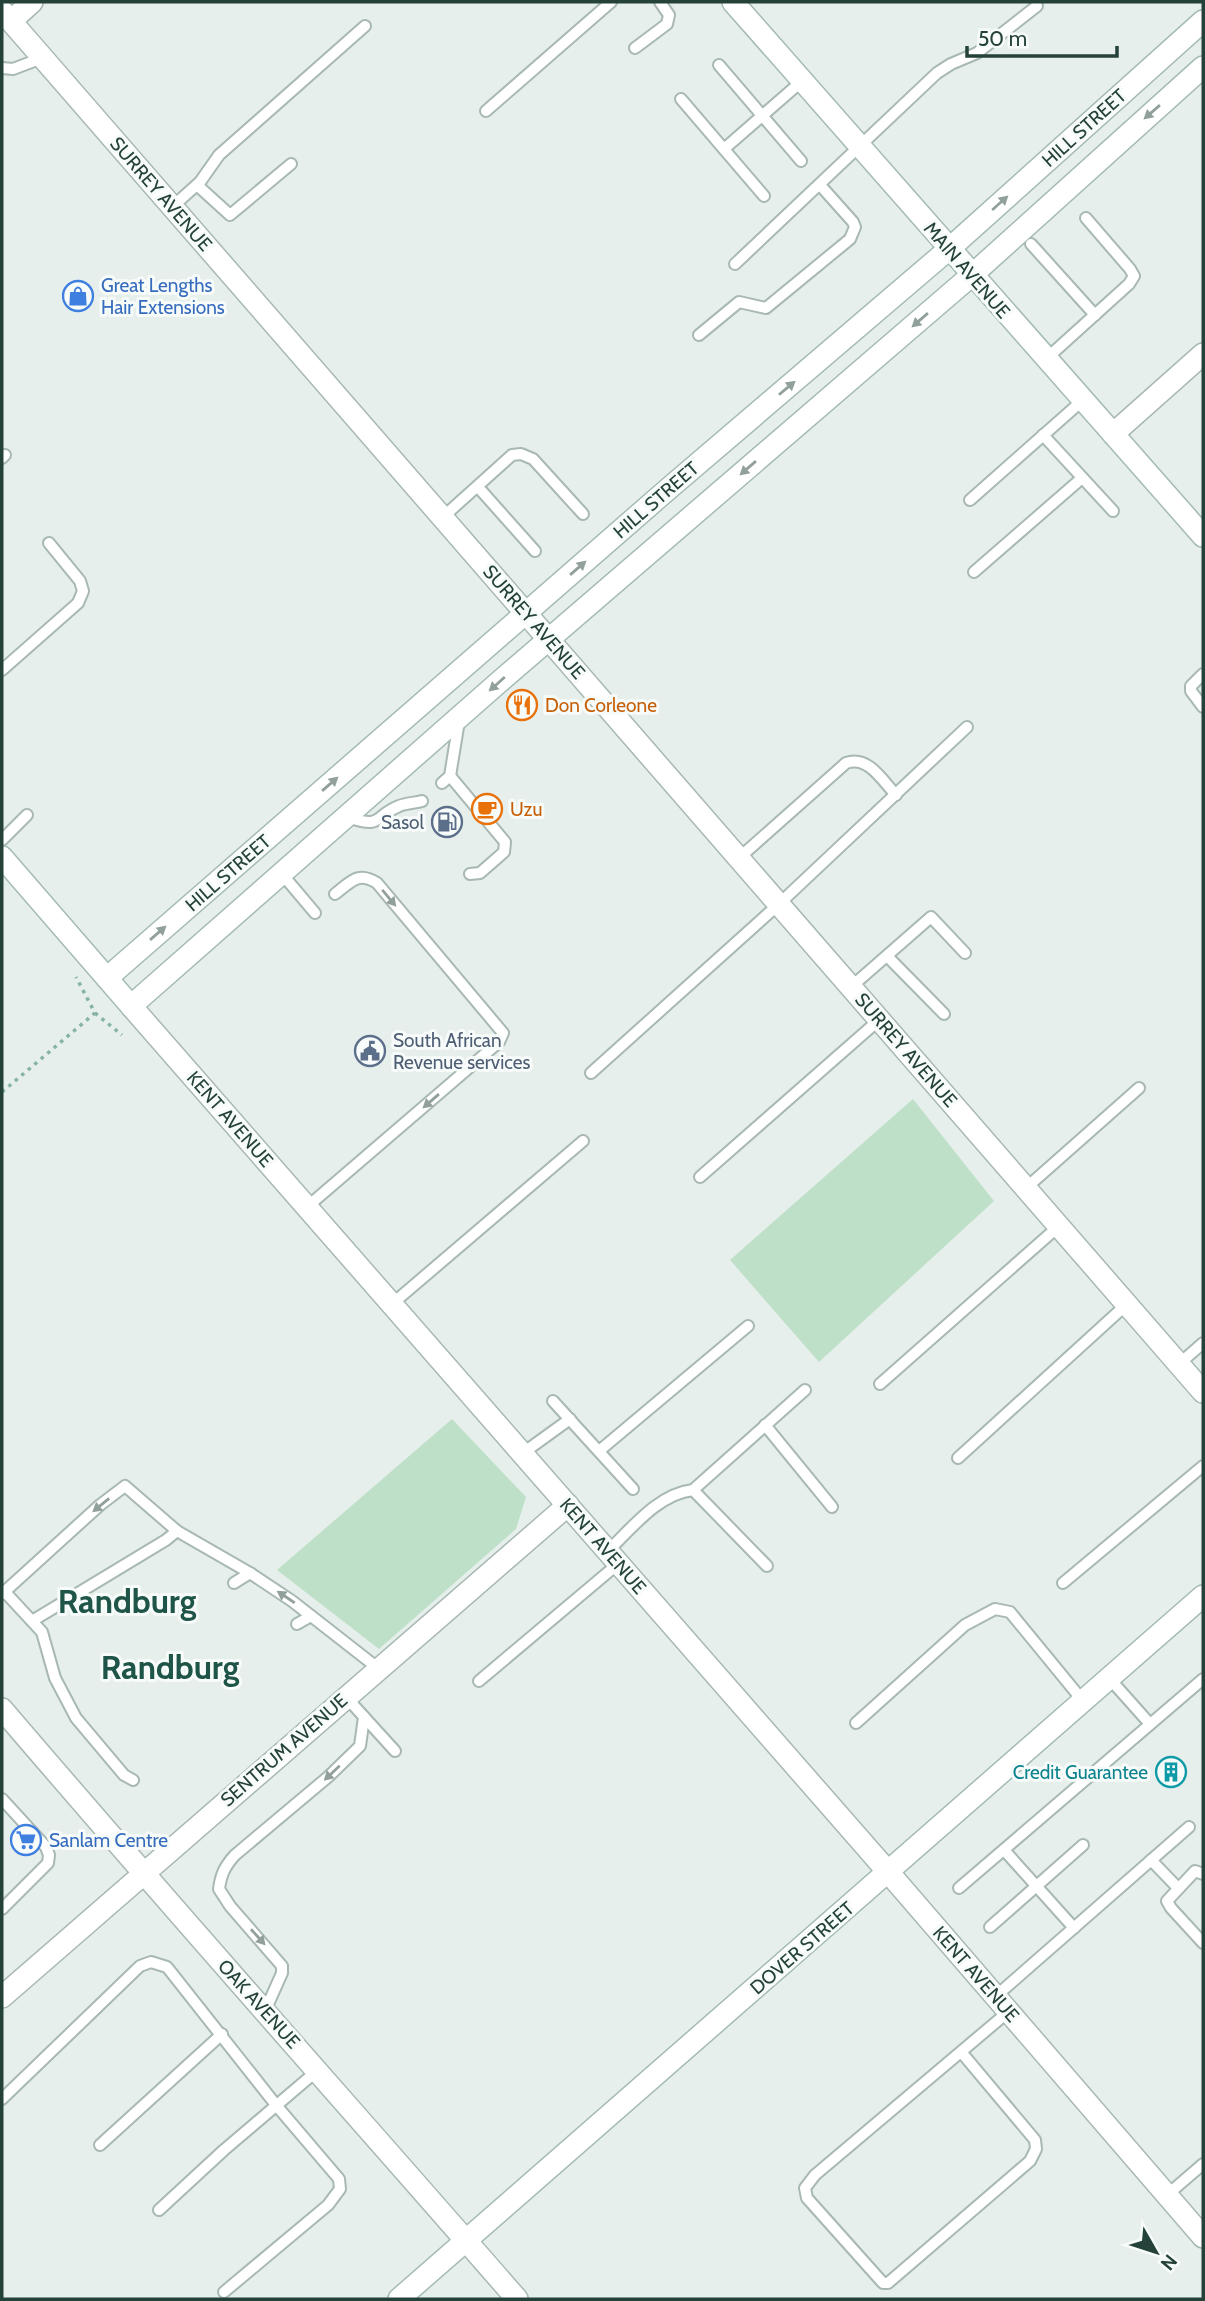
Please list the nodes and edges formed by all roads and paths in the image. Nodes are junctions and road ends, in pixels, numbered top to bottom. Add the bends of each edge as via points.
1 (32, 2) edge
2 (611, 2) edge
3 (660, 2) edge
4 (733, 2) edge
5 (1037, 6) dead end
6 (6, 16) edge
7 (1203, 21) edge
8 (365, 26) dead end
9 (635, 48) dead end
10 (42, 58) junction
11 (719, 65) dead end
12 (1203, 67) edge
13 (2, 68) edge
14 (802, 81) junction
15 (681, 99) dead end
16 (486, 111) dead end
17 (762, 116) junction
18 (860, 148) junction
19 (724, 149) junction
20 (801, 161) dead end
21 (291, 164) dead end
22 (197, 185) junction
23 (820, 186) junction
24 (764, 196) dead end
25 (172, 207) junction
26 (1086, 218) dead end
27 (1031, 244) dead end
28 (949, 248) junction
29 (734, 264) dead end
30 (972, 275) junction
31 (1095, 315) junction
32 (699, 335) dead end
33 (1203, 354) edge
34 (1046, 360) junction
35 (1083, 400) junction
36 (1113, 434) junction
37 (1043, 435) junction
38 (1082, 478) junction
39 (478, 487) junction
40 (970, 500) dead end
41 (1113, 512) dead end
42 (583, 514) dead end
43 (443, 517) junction
44 (1203, 536) edge
45 (49, 543) dead end
46 (535, 551) dead end
47 (974, 572) dead end
48 (526, 613) junction
49 (549, 640) junction
50 (2, 670) edge
51 (1203, 674) edge
52 (1203, 707) edge
53 (460, 718) junction
54 (967, 727) dead end
55 (896, 795) junction
56 (422, 801) dead end
57 (27, 816) dead end
58 (347, 817) junction
59 (2, 840) edge
60 (2, 856) edge
61 (739, 858) junction
62 (282, 874) junction
63 (470, 874) dead end
64 (335, 894) dead end
65 (779, 904) junction
66 (316, 913) dead end
67 (965, 953) dead end
68 (887, 956) junction
69 (76, 978) dead end
70 (107, 978) junction
71 (852, 987) junction
72 (131, 1006) junction
73 (95, 1013) junction
74 (944, 1014) dead end
75 (879, 1020) junction
76 (122, 1035) dead end
77 (591, 1073) dead end
78 (1139, 1088) dead end
79 (2, 1092) edge
80 (583, 1141) dead end
81 (700, 1177) dead end
82 (1026, 1188) junction
83 (307, 1207) junction
84 (1059, 1226) junction
85 (393, 1304) junction
86 (1127, 1304) junction
87 (748, 1326) dead end
88 (1203, 1343) edge
89 (1179, 1364) junction
90 (880, 1384) dead end
91 (805, 1390) dead end
92 (1203, 1392) edge
93 (553, 1401) dead end
94 (570, 1419) junction
95 (765, 1425) junction
96 (599, 1451) junction
97 (523, 1454) junction
98 (958, 1458) dead end
99 (1203, 1466) edge
100 (634, 1489) dead end
101 (693, 1490) junction
102 (568, 1505) junction
103 (832, 1507) dead end
104 (177, 1531) junction
105 (613, 1557) junction
106 (767, 1566) dead end
107 (250, 1573) junction
108 (1063, 1583) dead end
109 (234, 1584) dead end
110 (3, 1593) edge
111 (1203, 1596) edge
112 (311, 1616) junction
113 (33, 1621) junction
114 (297, 1624) dead end
115 (379, 1669) junction
116 (1109, 1678) junction
117 (1203, 1679) edge
118 (479, 1681) dead end
119 (346, 1697) junction
120 (1083, 1701) junction
121 (2, 1709) edge
122 (364, 1717) junction
123 (856, 1723) dead end
124 (1150, 1724) junction
125 (395, 1751) dead end
126 (132, 1780) dead end
127 (2, 1799) edge
128 (1189, 1827) dead end
129 (1083, 1845) dead end
130 (1004, 1850) junction
131 (1150, 1860) junction
132 (889, 1873) junction
133 (142, 1874) junction
134 (1203, 1874) edge
135 (1035, 1885) junction
136 (959, 1888) dead end
137 (1178, 1888) junction
138 (2, 1909) edge
139 (990, 1927) dead end
140 (1074, 1928) junction
141 (1203, 1943) edge
142 (2, 1997) edge
143 (1002, 2004) junction
144 (265, 2011) junction
145 (222, 2035) junction
146 (962, 2053) junction
147 (318, 2070) junction
148 (2, 2099) edge
149 (276, 2105) junction
150 (100, 2145) dead end
151 (1203, 2164) edge
152 (1167, 2196) junction
153 (159, 2210) dead end
154 (1203, 2237) edge
155 (466, 2241) junction
156 (224, 2292) dead end
157 (400, 2299) edge
158 (517, 2299) edge

1 - 6 street
2 - 16 lane
3 - 9 lane via 668,15 667,24
4 - 14 street, MAIN AVENUE
5 - 18 lane via 977,53 937,74
6 - 10 street, SURREY AVENUE
28 -> 7 street, HILL STREET
8 - 22 lane via 219,155
10 - 13 lane via 13,69
10 - 25 street, SURREY AVENUE
11 - 17 lane
12 -> 30 street, HILL STREET
14 - 17 lane
14 - 18 street, MAIN AVENUE
15 - 19 lane
17 - 19 lane
17 - 20 lane
18 - 23 lane
18 - 28 street, MAIN AVENUE
19 - 24 lane
21 - 22 lane via 230,215
22 - 25 lane
23 - 29 lane
23 - 32 lane via 853,222 850,239 766,307 739,302
25 - 43 street, SURREY AVENUE
26 - 31 lane via 1134,276
27 - 31 lane
28 - 30 street, MAIN AVENUE
48 -> 28 street, HILL STREET
30 - 34 street, MAIN AVENUE
30 -> 49 street, HILL STREET
31 - 34 lane
33 - 36 street
34 - 35 street, MAIN AVENUE
35 - 36 street, MAIN AVENUE
35 - 37 lane
36 - 44 street, MAIN AVENUE
37 - 38 lane
37 - 40 lane
38 - 41 lane
38 - 47 lane
39 - 42 lane via 512,455 521,454 533,459
39 - 43 lane
39 - 46 lane
43 - 48 street, SURREY AVENUE
45 - 50 lane via 83,591 78,603
48 - 49 street, SURREY AVENUE
70 -> 48 street, HILL STREET
49 -> 53 street, HILL STREET
49 - 61 street, SURREY AVENUE
51 - 52 lane via 1191,686
53 - 58 street, HILL STREET
53 - 63 lane via 446,780 505,842 504,852 480,873
54 - 55 lane
55 - 61 lane via 864,762 846,763
55 - 65 lane
56 - 58 lane via 399,806 375,822
57 - 59 lane
58 - 62 street, HILL STREET
60 - 70 street, KENT AVENUE
61 - 65 street, SURREY AVENUE
62 - 66 lane
62 - 72 street, HILL STREET
64 -> 83 lane via 358,877 377,883 503,1033 499,1042
65 - 71 street, SURREY AVENUE
65 - 77 lane
67 - 68 lane via 931,917
68 - 71 lane
68 - 74 lane
69 - 73 path
70 - 72 street, KENT AVENUE
71 - 75 street, SURREY AVENUE
72 - 83 street, KENT AVENUE
73 - 76 path
73 - 79 path
75 - 81 lane
75 - 82 street, SURREY AVENUE
78 - 82 lane
80 - 85 lane
82 - 84 street, SURREY AVENUE
83 - 85 street, KENT AVENUE
84 - 86 street, SURREY AVENUE
84 - 90 lane
85 - 97 street, KENT AVENUE
86 - 89 street, SURREY AVENUE
86 - 98 lane
87 - 96 lane
88 - 89 lane
89 - 92 street, SURREY AVENUE
91 - 95 lane
93 - 94 lane
94 - 96 lane
94 - 97 lane
95 - 101 lane
95 - 103 lane
96 - 100 lane
97 - 102 street, KENT AVENUE
99 - 108 lane
101 - 105 lane via 665,1499
101 - 106 lane
102 - 105 street, KENT AVENUE
102 - 115 street, SENTRUM AVENUE
104 - 107 lane
104 -> 110 lane via 125,1486
104 - 113 lane
105 - 118 lane
105 - 132 street, KENT AVENUE
107 - 109 lane
112 -> 107 lane
110 - 113 lane
111 - 116 street, DOVER STREET
112 - 114 lane
112 - 115 lane
113 - 126 lane via 76,1718
115 - 119 street, SENTRUM AVENUE
116 - 120 street, DOVER STREET
116 - 124 lane
117 - 124 lane
119 - 122 lane
119 - 133 street, SENTRUM AVENUE
120 - 123 lane via 1010,1612 995,1609 965,1625
120 - 132 street, DOVER STREET
121 - 133 street, OAK AVENUE
122 - 125 lane
122 -> 144 lane via 360,1746 235,1855 221,1875 219,1889 230,1906 282,1966
124 - 130 lane
127 - 138 lane via 49,1855 48,1863
128 - 131 lane
129 - 135 lane
130 - 135 lane
130 - 136 lane
131 - 137 lane
131 - 140 lane
132 - 143 street, KENT AVENUE
132 - 155 street, DOVER STREET
133 - 142 street, SENTRUM AVENUE
133 - 144 street, OAK AVENUE
134 - 137 lane via 1195,1871
135 - 139 lane
135 - 140 lane
137 - 141 lane via 1167,1901
140 - 143 lane
143 - 146 lane
143 - 152 street, KENT AVENUE
144 - 147 street, OAK AVENUE
145 - 148 lane via 167,1967 151,1962 140,1966
145 - 149 lane
145 - 150 lane
146 - 146 lane via 805,2188 807,2198 883,2283 1030,2161 1036,2150 1035,2140
147 - 149 lane
147 - 155 street, OAK AVENUE
149 - 153 lane
149 - 156 lane via 340,2179 340,2189 328,2205
151 - 152 lane
152 - 154 street, KENT AVENUE
155 - 157 street, DOVER STREET
155 - 158 street, OAK AVENUE

